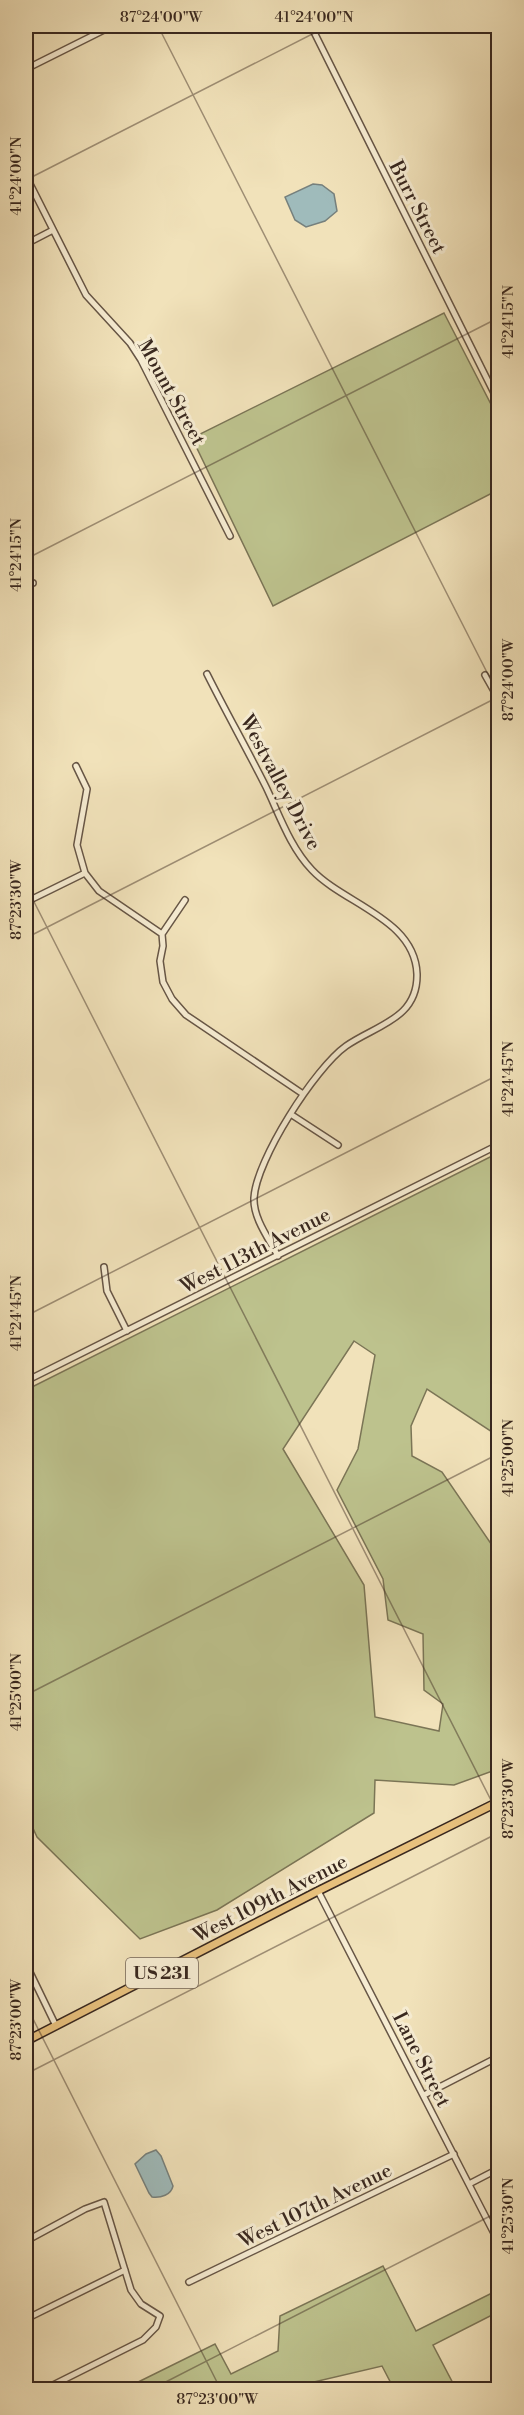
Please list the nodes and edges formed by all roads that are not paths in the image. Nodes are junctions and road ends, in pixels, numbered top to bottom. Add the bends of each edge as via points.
1 (112, 26) edge
2 (311, 26) edge
3 (26, 69) edge
4 (26, 176) edge
5 (53, 230) junction
6 (26, 244) edge
7 (498, 401) edge
8 (230, 536) dead end
9 (26, 583) edge
10 (33, 583) dead end
11 (207, 674) dead end
12 (485, 675) dead end
13 (498, 698) edge
14 (76, 766) dead end
15 (85, 873) junction
16 (185, 900) dead end
17 (26, 902) edge
18 (162, 934) junction
19 (303, 1094) junction
20 (292, 1115) junction
21 (338, 1145) dead end
22 (498, 1145) edge
23 (278, 1256) junction
24 (104, 1267) dead end
25 (127, 1331) junction
26 (26, 1382) edge
27 (498, 1802) edge
28 (318, 1891) junction
29 (26, 1964) edge
30 (56, 2026) junction
31 (26, 2042) edge
32 (498, 2057) edge
33 (424, 2095) junction
34 (454, 2154) junction
35 (498, 2169) edge
36 (469, 2184) junction
37 (26, 2241) edge
38 (498, 2241) edge
39 (125, 2270) junction
40 (189, 2282) dead end
41 (26, 2319) edge
42 (43, 2390) edge

1 - 3 street
2 - 7 street, Burr Street
4 - 5 street, Mount Street
5 - 6 street
5 - 8 street, Mount Street via 86,295 141,360
9 - 10 street
11 - 19 street, Westvalley Drive via 309,867 393,927 413,952 417,973 411,1003 389,1024 346,1046
12 - 13 street
14 - 15 street via 87,789 77,845
15 - 17 street
15 - 18 street via 99,891
16 - 18 street
18 - 19 street via 163,982 186,1015
19 - 20 street, Westvalley Drive
20 - 21 street
20 - 23 street, Westvalley Drive via 266,1154 257,1176 254,1200 261,1225
22 - 23 street, West 113th Avenue
23 - 25 street, West 113th Avenue
24 - 25 street via 107,1291
25 - 26 street, West 113th Avenue
27 - 28 main road, West 109th Avenue / US 231
28 - 30 main road, West 109th Avenue / US 231
28 - 33 street, Lane Street
29 - 30 street
30 - 31 main road, West 109th Avenue / US 231
32 - 33 street
33 - 34 street, Lane Street
34 - 36 street, Lane Street
34 - 40 street, West 107th Avenue
35 - 36 street
36 - 38 street, Lane Street
37 - 39 street via 104,2202
39 - 41 street
39 - 42 street via 131,2290 141,2304 160,2316 156,2327 143,2340

